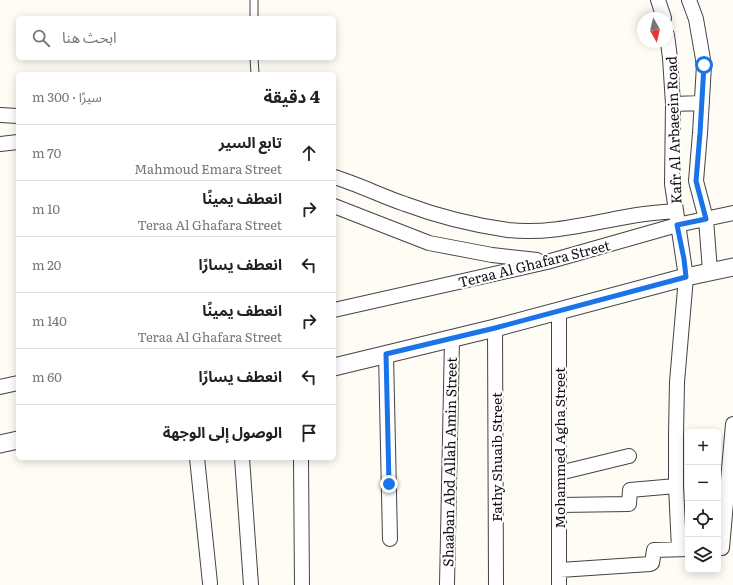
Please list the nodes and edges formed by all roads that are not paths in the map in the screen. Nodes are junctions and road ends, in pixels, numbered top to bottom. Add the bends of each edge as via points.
1 (254, 0) edge
2 (658, 0) edge
3 (689, 0) edge
4 (662, 12) edge
5 (254, 16) edge
6 (669, 48) edge
7 (254, 60) edge
8 (255, 72) edge
9 (673, 104) junction
10 (702, 104) junction
11 (0, 115) edge
12 (16, 116) edge
13 (16, 142) edge
14 (0, 144) edge
15 (336, 178) edge
16 (336, 207) edge
17 (676, 211) junction
18 (733, 213) edge
19 (706, 223) junction
20 (678, 230) junction
21 (547, 262) junction
22 (733, 267) edge
23 (710, 271) junction
24 (686, 277) junction
25 (336, 310) edge
26 (559, 311) junction
27 (495, 328) junction
28 (452, 338) junction
29 (386, 354) junction
30 (336, 366) edge
31 (733, 424) edge
32 (16, 440) edge
33 (0, 444) edge
34 (629, 456) dead end
35 (197, 460) edge
36 (242, 460) edge
37 (301, 460) edge
38 (559, 473) junction
39 (676, 486) junction
40 (560, 505) junction
41 (390, 539) dead end
42 (724, 548) edge
43 (684, 549) edge
44 (560, 570) junction
45 (210, 583) dead end
46 (251, 585) edge
47 (302, 585) edge
48 (447, 585) edge
49 (496, 585) edge
50 (560, 585) edge

1 - 5 lane
2 - 4 street
3 - 10 street via 696,19 704,65
6 - 9 street, Kafr Al Arbaeein Road
7 - 8 lane
9 - 10 street
9 - 17 street, Kafr Al Arbaeein Road via 672,184
10 - 19 street via 696,181
11 - 12 street
13 - 14 street
15 - 17 street via 405,204 458,220 508,230 547,230
16 - 21 street via 429,243
17 - 20 street, Kafr Al Arbaeein Road
18 - 19 street, Teraa Al Ghafara Street
19 - 20 street, Teraa Al Ghafara Street
19 - 23 street
20 - 21 street, Teraa Al Ghafara Street
20 - 24 street, Kafr Al Arbaeein Road
21 - 25 street, Teraa Al Ghafara Street
22 - 23 street
23 - 24 street
24 - 26 street
24 - 39 street, Kafr Al Arbaeein Road via 677,382
26 - 27 street
26 - 38 street, Mohammed Agha Street
27 - 28 street
27 - 49 street, Fathy Shuaib Street
28 - 29 street
28 - 48 street, Shaaban Abd Allah Amin Street
29 - 30 street
29 - 41 street
31 - 42 street
32 - 33 street
34 - 38 street
35 - 45 street
36 - 46 street
37 - 47 street
38 - 40 street, Mohammed Agha Street
39 - 40 street via 630,490 628,504
39 - 43 street, Kafr Al Arbaeein Road
40 - 44 street, Mohammed Agha Street
43 - 44 street via 654,550 650,564
44 - 50 street, Mohammed Agha Street

